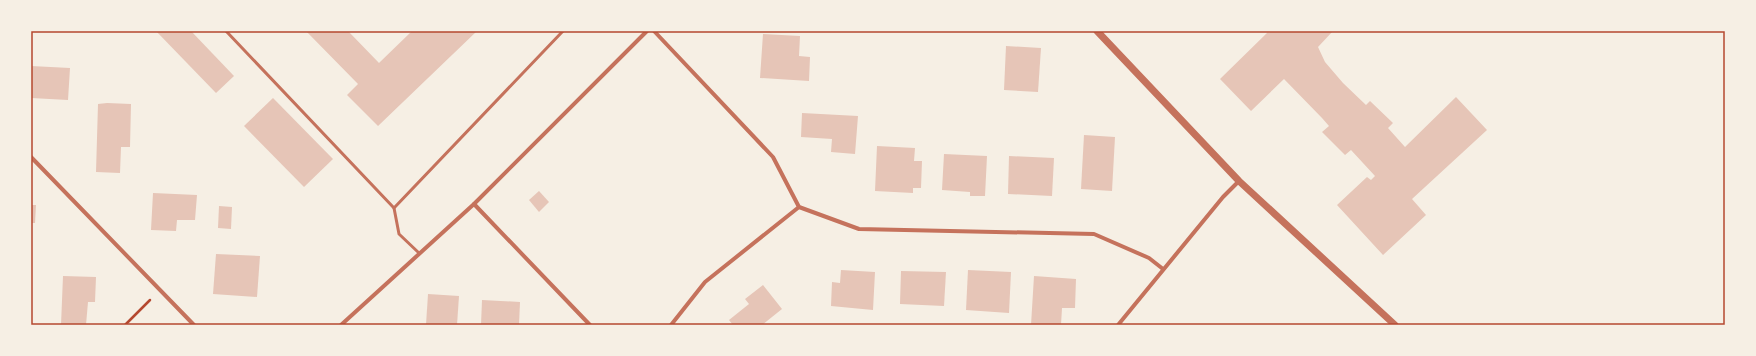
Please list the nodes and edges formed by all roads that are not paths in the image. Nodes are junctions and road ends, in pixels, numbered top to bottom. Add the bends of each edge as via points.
1 (226, 31) edge
2 (563, 31) edge
3 (647, 31) edge
4 (654, 31) edge
5 (1097, 31) edge
6 (31, 157) edge
7 (1239, 181) junction
8 (474, 204) junction
9 (799, 207) junction
10 (394, 208) junction
11 (419, 253) junction
12 (1163, 269) junction
13 (194, 325) edge
14 (341, 325) edge
15 (590, 325) edge
16 (671, 325) edge
17 (1118, 325) edge
18 (1395, 325) edge

1 - 10 lane
2 - 10 lane
3 - 8 street
4 - 9 street via 773,157
5 - 7 street
6 - 13 street
7 - 12 street
7 - 18 street
8 - 11 street
8 - 15 street
9 - 12 street via 859,229 1094,234 1149,258
9 - 16 street via 705,282
10 - 11 lane via 399,234
11 - 14 street
12 - 17 street

